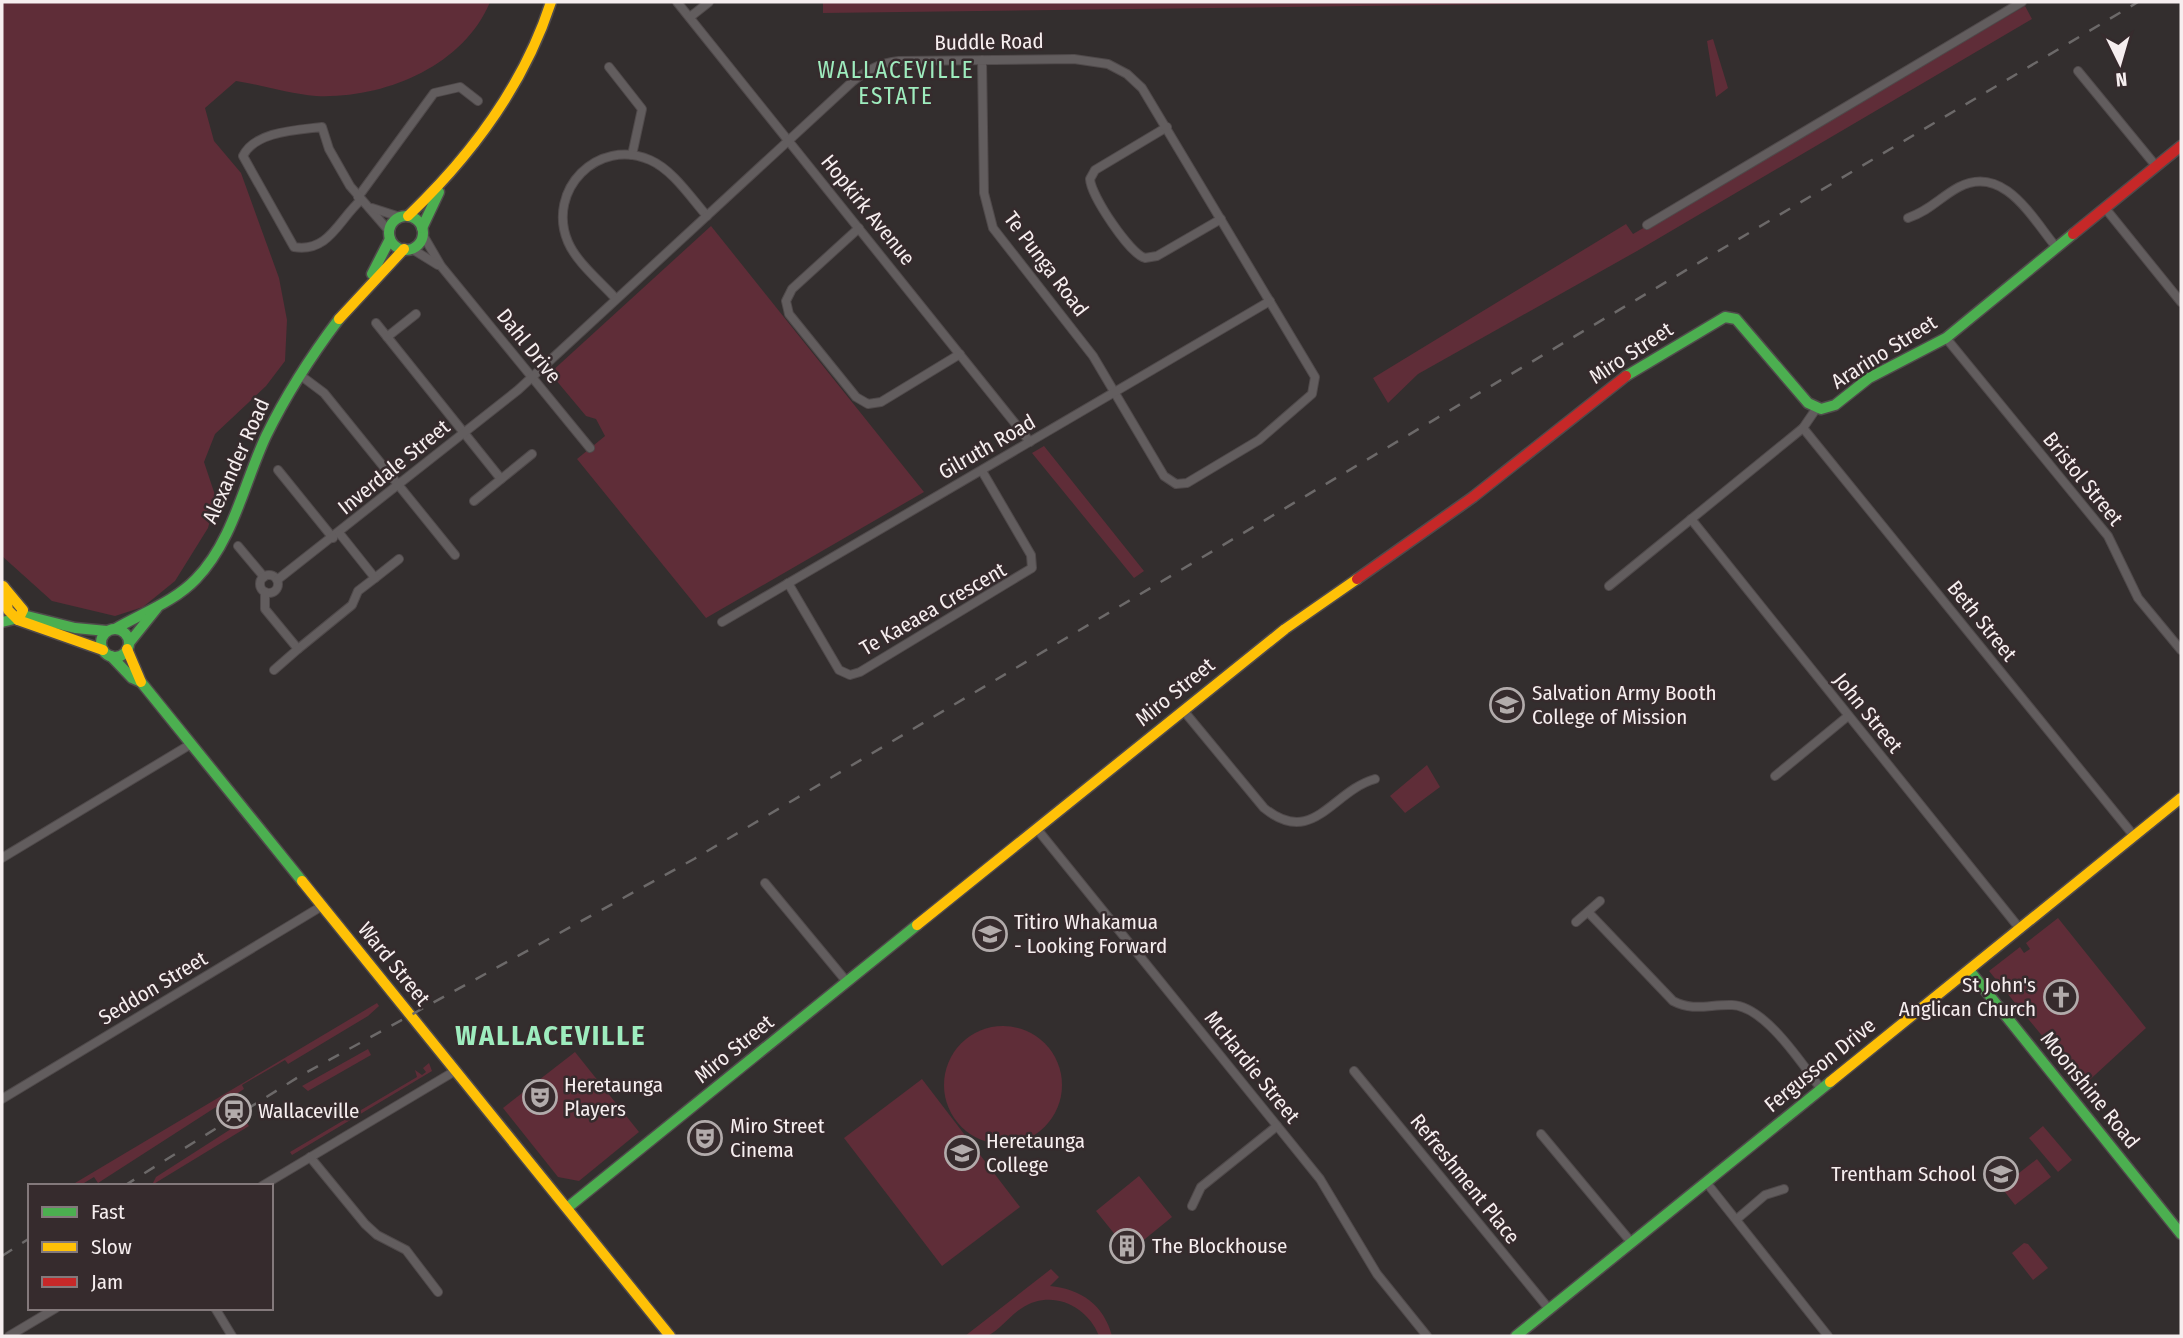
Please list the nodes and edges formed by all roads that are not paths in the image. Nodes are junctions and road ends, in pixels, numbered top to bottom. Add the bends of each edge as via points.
1 (551, 2) edge
2 (677, 2) edge
3 (709, 2) edge
4 (2019, 3) edge
5 (690, 17) junction
6 (982, 60) junction
7 (609, 67) dead end
8 (2078, 71) dead end
9 (478, 101) dead end
10 (1167, 127) junction
11 (789, 140) junction
12 (2181, 146) edge
13 (632, 155) junction
14 (2156, 166) junction
15 (448, 174) junction
16 (360, 198) junction
17 (369, 206) junction
18 (2105, 208) junction
19 (404, 216) junction
20 (707, 216) junction
21 (1908, 218) dead end
22 (1221, 219) junction
23 (1647, 225) dead end
24 (859, 228) junction
25 (422, 231) junction
26 (390, 235) junction
27 (2056, 247) junction
28 (408, 249) junction
29 (441, 267) junction
30 (366, 286) junction
31 (616, 299) junction
32 (1270, 301) junction
33 (2181, 302) edge
34 (416, 314) dead end
35 (376, 323) dead end
36 (387, 337) junction
37 (1945, 338) junction
38 (960, 354) junction
39 (300, 375) junction
40 (531, 376) junction
41 (1115, 393) junction
42 (1816, 409) junction
43 (1803, 429) junction
44 (464, 433) junction
45 (1030, 442) junction
46 (590, 448) dead end
47 (532, 454) dead end
48 (278, 470) dead end
49 (982, 471) junction
50 (501, 480) junction
51 (399, 485) junction
52 (474, 501) dead end
53 (1691, 519) junction
54 (337, 536) junction
55 (238, 546) dead end
56 (455, 555) dead end
57 (399, 559) dead end
58 (264, 577) junction
59 (375, 578) junction
60 (277, 580) junction
61 (788, 583) junction
62 (3, 586) edge
63 (1609, 586) dead end
64 (265, 592) junction
65 (727, 607) dead end
66 (158, 608) junction
67 (733, 616) junction
68 (18, 621) junction
69 (2, 622) edge
70 (722, 622) dead end
71 (111, 630) junction
72 (128, 646) junction
73 (298, 649) junction
74 (2181, 650) edge
75 (107, 653) junction
76 (274, 670) dead end
77 (141, 682) junction
78 (1184, 710) junction
79 (1847, 716) junction
80 (191, 744) junction
81 (1775, 776) dead end
82 (1375, 779) dead end
83 (2181, 798) edge
84 (1037, 829) junction
85 (2134, 836) junction
86 (2, 858) edge
87 (765, 883) dead end
88 (1600, 901) dead end
89 (322, 906) junction
90 (1588, 912) junction
91 (1576, 922) dead end
92 (2020, 929) junction
93 (1969, 970) junction
94 (847, 982) junction
95 (455, 1070) junction
96 (1354, 1071) dead end
97 (1821, 1089) junction
98 (2, 1099) edge
99 (1277, 1126) junction
100 (1541, 1134) dead end
101 (310, 1157) junction
102 (1706, 1182) junction
103 (265, 1184) edge
104 (1784, 1189) dead end
105 (1192, 1206) dead end
106 (566, 1208) junction
107 (1737, 1219) junction
108 (2181, 1234) edge
109 (1631, 1242) junction
110 (438, 1292) dead end
111 (1549, 1309) junction
112 (53, 1310) edge
113 (216, 1310) edge
114 (29, 1324) junction
115 (9, 1336) edge
116 (31, 1336) edge
117 (232, 1336) edge
118 (670, 1336) edge
119 (1427, 1336) edge
120 (1516, 1336) edge
121 (1828, 1336) edge

1 - 15 street, Alexander Road via 525,67
2 - 5 street, Hopkirk Avenue
3 - 5 street
4 - 23 street
5 - 11 street, Hopkirk Avenue
6 - 10 street, Buddle Road via 1087,59 1108,64 1142,88
6 - 11 street, Buddle Road via 880,64 862,74
6 - 41 street, Te Punga Road via 984,193 989,219 1094,356
7 - 13 street via 642,109
8 - 14 street
9 - 16 street via 460,87 435,93
10 - 22 street, Buddle Road
10 - 22 street via 1095,170 1090,179 1094,195 1132,249 1145,258 1157,256
11 - 20 street, Buddle Road
11 - 24 street, Hopkirk Avenue
12 - 14 street, Ararino Street
13 - 20 street via 660,165
13 - 31 street via 610,156 587,166 569,187 563,208 569,246
14 - 18 street, Ararino Street
15 - 19 street, Alexander Road
15 - 25 street, Alexander Road
16 - 16 street via 327,240 316,246 294,247 243,156 272,135 322,127 329,149
16 - 17 street
17 - 19 street
17 - 26 street
18 - 27 street, Ararino Street
18 - 33 street
19 - 25 street via 415,219
19 - 26 street, Alexander Road via 392,223
20 - 31 street, Buddle Road
21 - 27 street via 1928,211 1957,187 1990,180 2014,196
22 - 32 street, Buddle Road
24 - 38 street, Hopkirk Avenue
24 - 38 street via 792,289 786,301 789,314 856,397 867,404 881,401
25 - 28 street, Alexander Road via 419,243
25 - 29 street, Dahl Drive
26 - 28 street via 397,247
26 - 30 street, Alexander Road
27 - 37 street, Ararino Street
28 - 29 street, Dahl Drive
28 - 30 street, Alexander Road
29 - 40 street, Dahl Drive
30 - 39 street, Alexander Road
31 - 40 street, Buddle Road
32 - 41 street, Gilruth Road
32 - 41 street, Te Punga Road via 1314,375 1314,390 1263,437 1191,481 1180,484 1166,479
34 - 36 street
35 - 36 street
36 - 44 street
37 - 42 street, Ararino Street via 1869,378 1835,405
37 - 74 street, Bristol Street via 2108,536 2138,598
38 - 45 street, Hopkirk Avenue
39 - 51 street via 324,394
39 - 66 street, Alexander Road via 272,421 219,549 197,579
40 - 44 street, Inverdale Street
40 - 46 street, Dahl Drive
41 - 45 street, Gilruth Road
42 - 43 street, Ararino Street
42 - 78 street, Miro Street via 1746,327 1737,319 1718,320 1630,373 1499,478 1296,622
43 - 53 street, Ararino Street
43 - 85 street, Beth Street
44 - 50 street
44 - 51 street, Inverdale Street
45 - 49 street, Gilruth Road
47 - 50 street
48 - 54 street
49 - 61 street, Gilruth Road
49 - 61 street, Te Kaeaea Crescent via 1031,555 1032,568 860,672 850,675 839,670
50 - 52 street
51 - 54 street, Inverdale Street
51 - 56 street
53 - 63 street, Ararino Street
53 - 79 street, John Street
54 - 59 street
54 - 60 street, Inverdale Street
55 - 58 street
57 - 59 street
58 - 60 street
58 - 64 street via 260,584
59 - 73 street via 358,591 352,605
60 - 64 street, Inverdale Street via 275,590
61 - 67 street, Gilruth Road
62 - 68 street via 8,610
64 - 73 street via 265,609
65 - 67 street
66 - 71 street, Alexander Road
66 - 72 street, Alexander Road
67 - 70 street, Gilruth Road
68 - 69 street
68 - 71 street via 27,616 75,628
68 - 75 street, Ward Street
71 - 72 street via 126,634
71 - 75 street via 101,642
72 - 75 street via 121,655
72 - 77 street, Ward Street
73 - 76 street
75 - 77 street, Ward Street
77 - 80 street, Ward Street
78 - 82 street via 1275,818 1308,822 1363,782
78 - 84 street, Miro Street
79 - 81 street
79 - 92 street, John Street
80 - 86 street
80 - 89 street, Ward Street
83 - 85 street, Fergusson Drive
84 - 94 street, Miro Street
84 - 99 street, McHardie Street
85 - 92 street, Fergusson Drive
87 - 94 street
88 - 90 street
89 - 95 street, Ward Street
89 - 98 street, Seddon Street
90 - 91 street
90 - 97 street via 1674,1001 1685,1007 1730,1004 1754,1011
92 - 93 street, Fergusson Drive
93 - 97 street, Fergusson Drive
93 - 108 street, Moonshine Road
94 - 106 street, Miro Street
95 - 101 street
95 - 106 street, Ward Street
96 - 111 street, Refreshment Place
97 - 102 street, Fergusson Drive
99 - 105 street via 1201,1187
99 - 119 street, McHardie Street via 1320,1179 1377,1274
100 - 109 street
101 - 103 street
101 - 110 street via 365,1224 406,1250
102 - 107 street
102 - 109 street, Fergusson Drive
104 - 107 street via 1765,1195
106 - 118 street, Ward Street
107 - 121 street
109 - 111 street, Fergusson Drive
111 - 120 street, Fergusson Drive
112 - 114 street
113 - 117 street
114 - 115 street
114 - 116 street

